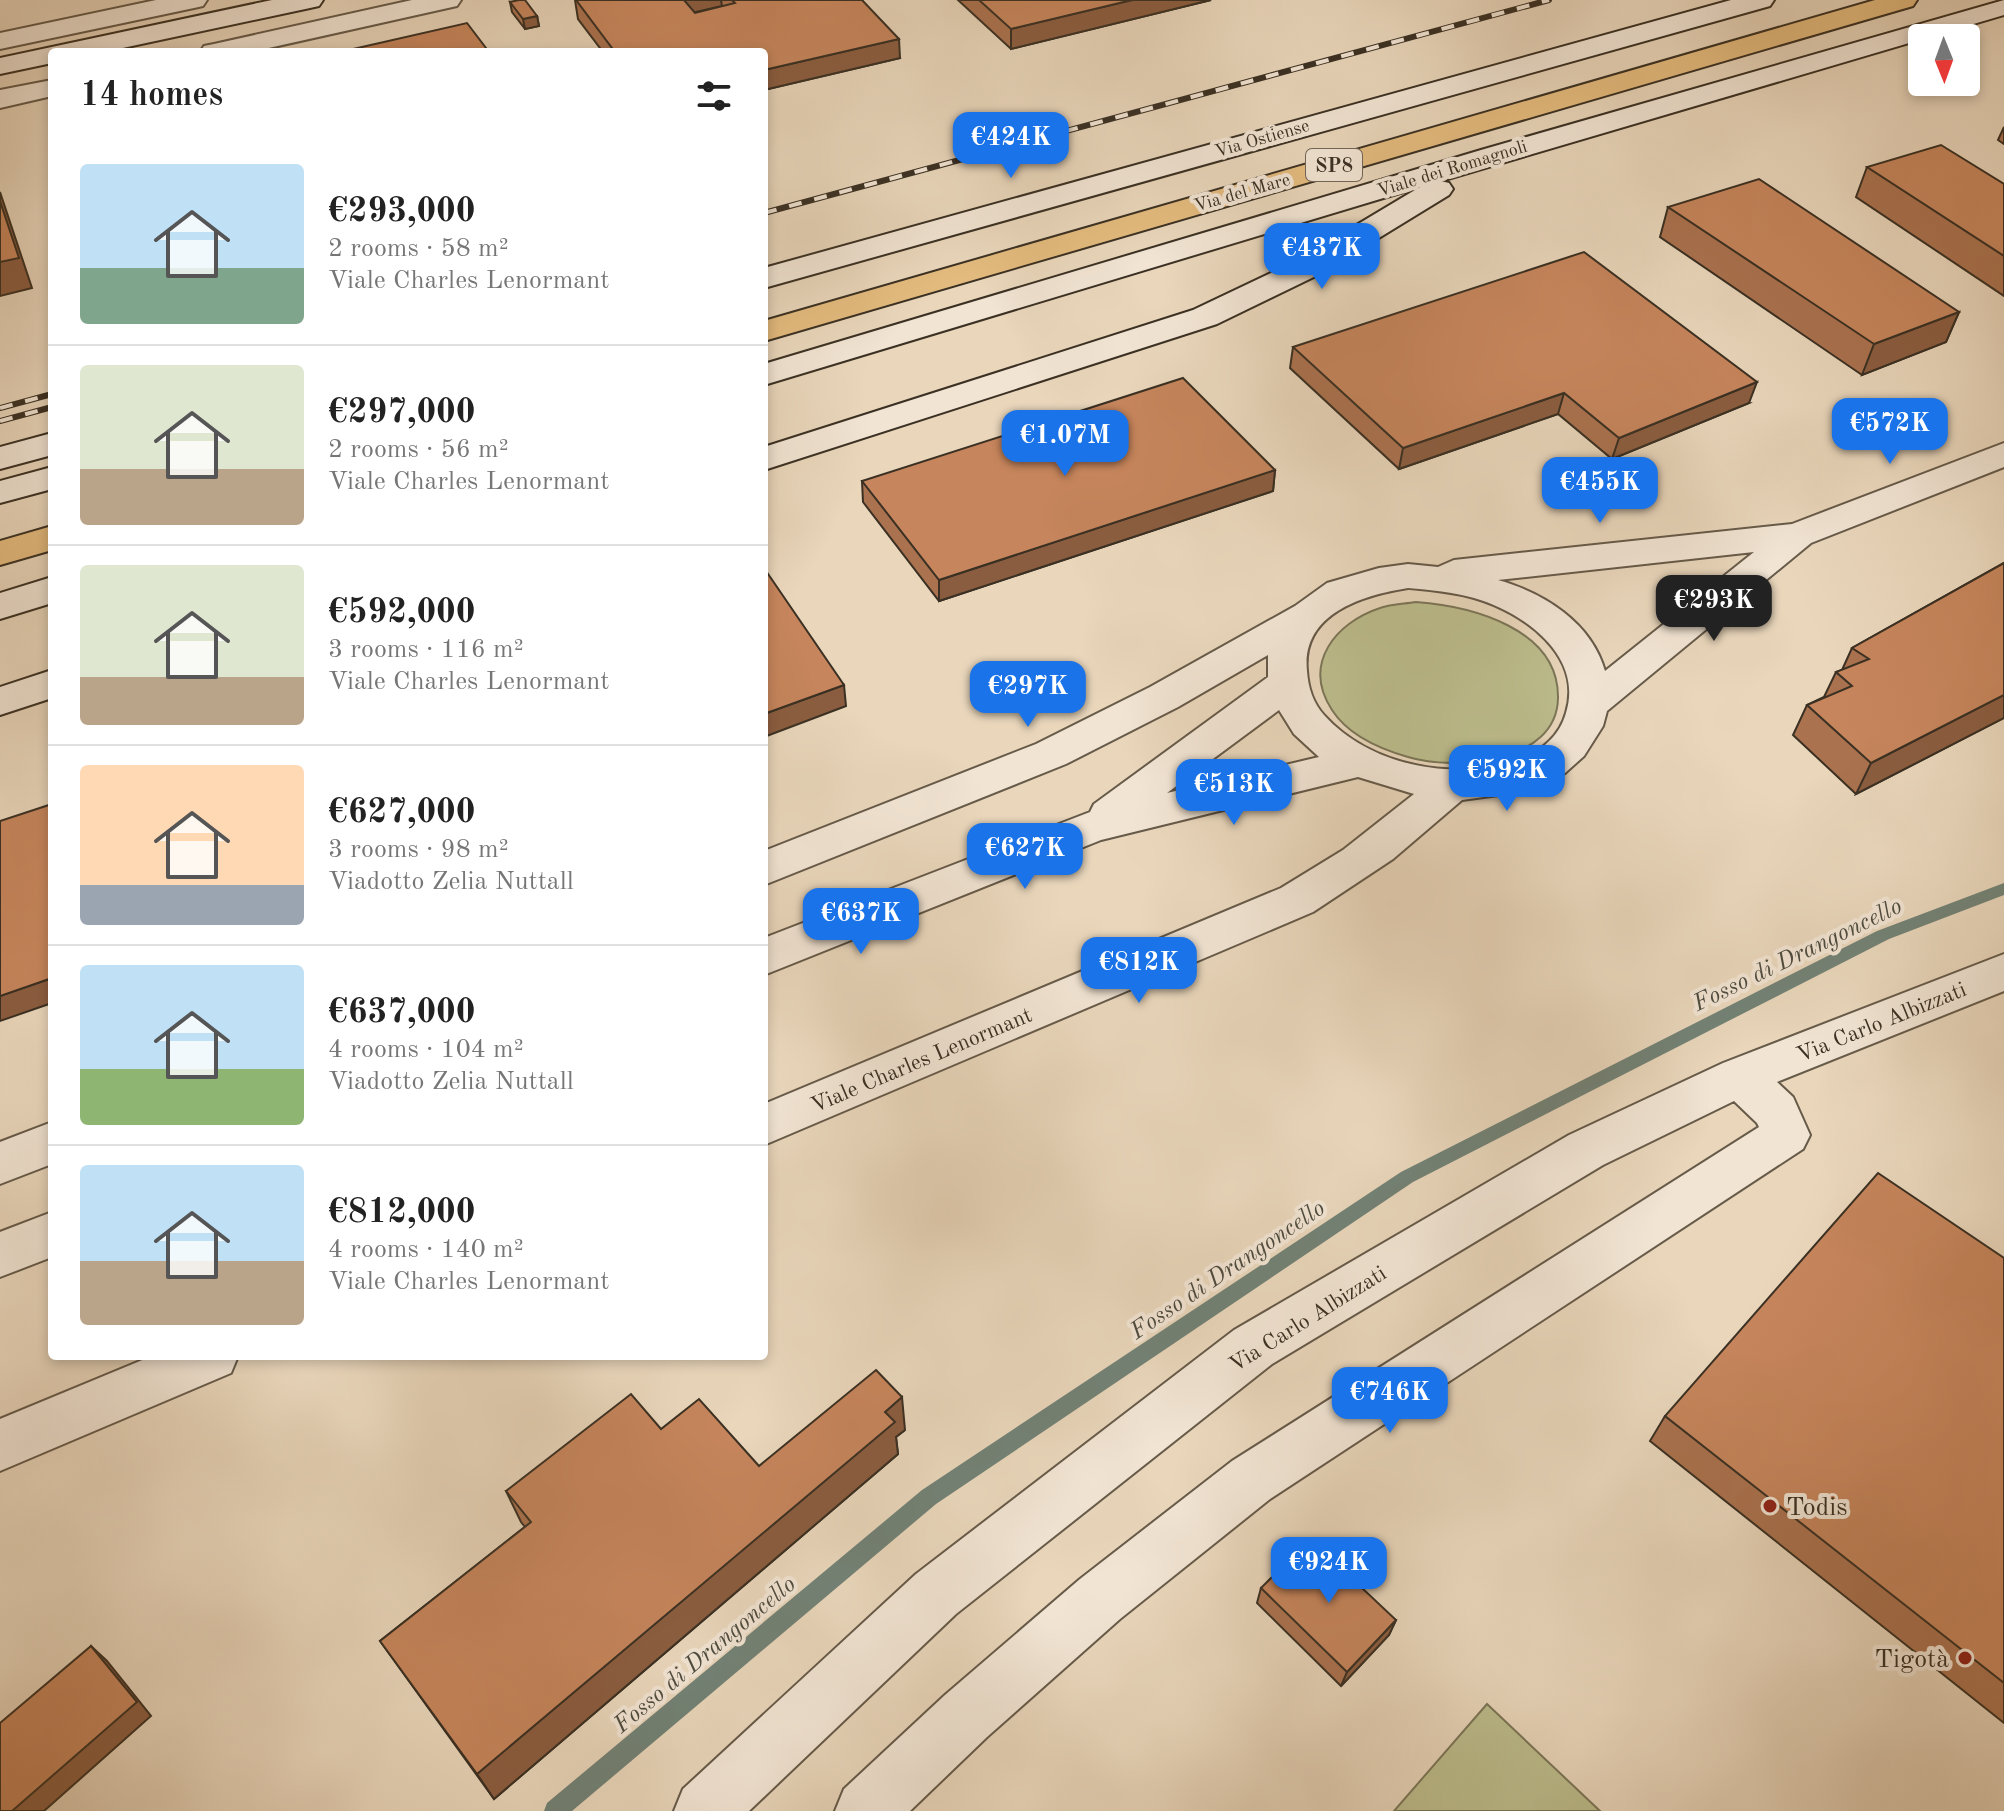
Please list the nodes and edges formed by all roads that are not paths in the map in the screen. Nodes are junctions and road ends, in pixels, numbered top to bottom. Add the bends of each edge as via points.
1 (194, 0) edge
2 (310, 0) edge
3 (448, 0) edge
4 (1761, 0) edge
5 (1904, 0) edge
6 (2004, 7) edge
7 (0, 41) edge
8 (84, 48) edge
9 (232, 48) edge
10 (48, 56) edge
11 (0, 66) edge
12 (48, 89) edge
13 (0, 99) edge
14 (1274, 135) junction
15 (1491, 156) junction
16 (768, 249) edge
17 (768, 277) edge
18 (768, 330) edge
19 (768, 374) edge
20 (48, 445) edge
21 (2004, 454) edge
22 (0, 458) edge
23 (768, 458) edge
24 (48, 479) edge
25 (0, 492) edge
26 (1798, 535) junction
27 (48, 539) edge
28 (0, 553) edge
29 (1408, 576) junction
30 (48, 591) edge
31 (0, 606) edge
32 (1306, 616) junction
33 (1287, 683) junction
34 (48, 685) edge
35 (0, 701) edge
36 (1592, 702) junction
37 (1360, 762) junction
38 (1451, 785) junction
39 (1092, 827) junction
40 (768, 867) edge
41 (768, 955) edge
42 (2004, 972) edge
43 (1740, 1077) junction
44 (768, 1123) edge
45 (48, 1145) edge
46 (0, 1163) edge
47 (48, 1236) edge
48 (0, 1255) edge
49 (202, 1360) edge
50 (0, 1445) edge
51 (705, 1811) edge
52 (866, 1811) edge

1 - 7 street
2 - 8 street
3 - 9 street
4 - 14 street, Via Ostiense
5 - 18 main road, Via del Mare / SP8
6 - 15 street, Viale dei Romagnoli
10 - 11 street
12 - 13 street
14 - 16 street via 1143,152 1035,176
14 - 17 street, Via Ostiense
15 - 19 street, Viale dei Romagnoli
15 - 23 street via 1309,267 1205,317
20 - 22 street
21 - 26 street
24 - 25 street
26 - 29 street
26 - 36 street
27 - 28 main road
29 - 32 street via 1368,582 1333,595
29 - 36 street via 1483,587 1538,611 1568,638 1587,669
30 - 31 street
32 - 33 street via 1291,636 1285,659
32 - 40 street via 1051,754
33 - 37 street via 1300,713 1325,740
33 - 39 street
34 - 35 street
36 - 38 street via 1579,736 1549,763 1505,781
37 - 38 street via 1404,778
37 - 39 street
38 - 44 street, Viale Charles Lenormant via 1378,849 1297,900
39 - 41 street
42 - 43 street, Via Carlo Albizzati
43 - 51 street, Via Carlo Albizzati via 1586,1150 1253,1347 936,1594
43 - 52 street via 1776,1111 1786,1135 1251,1480 1100,1599
45 - 46 street
47 - 48 street
49 - 50 street

